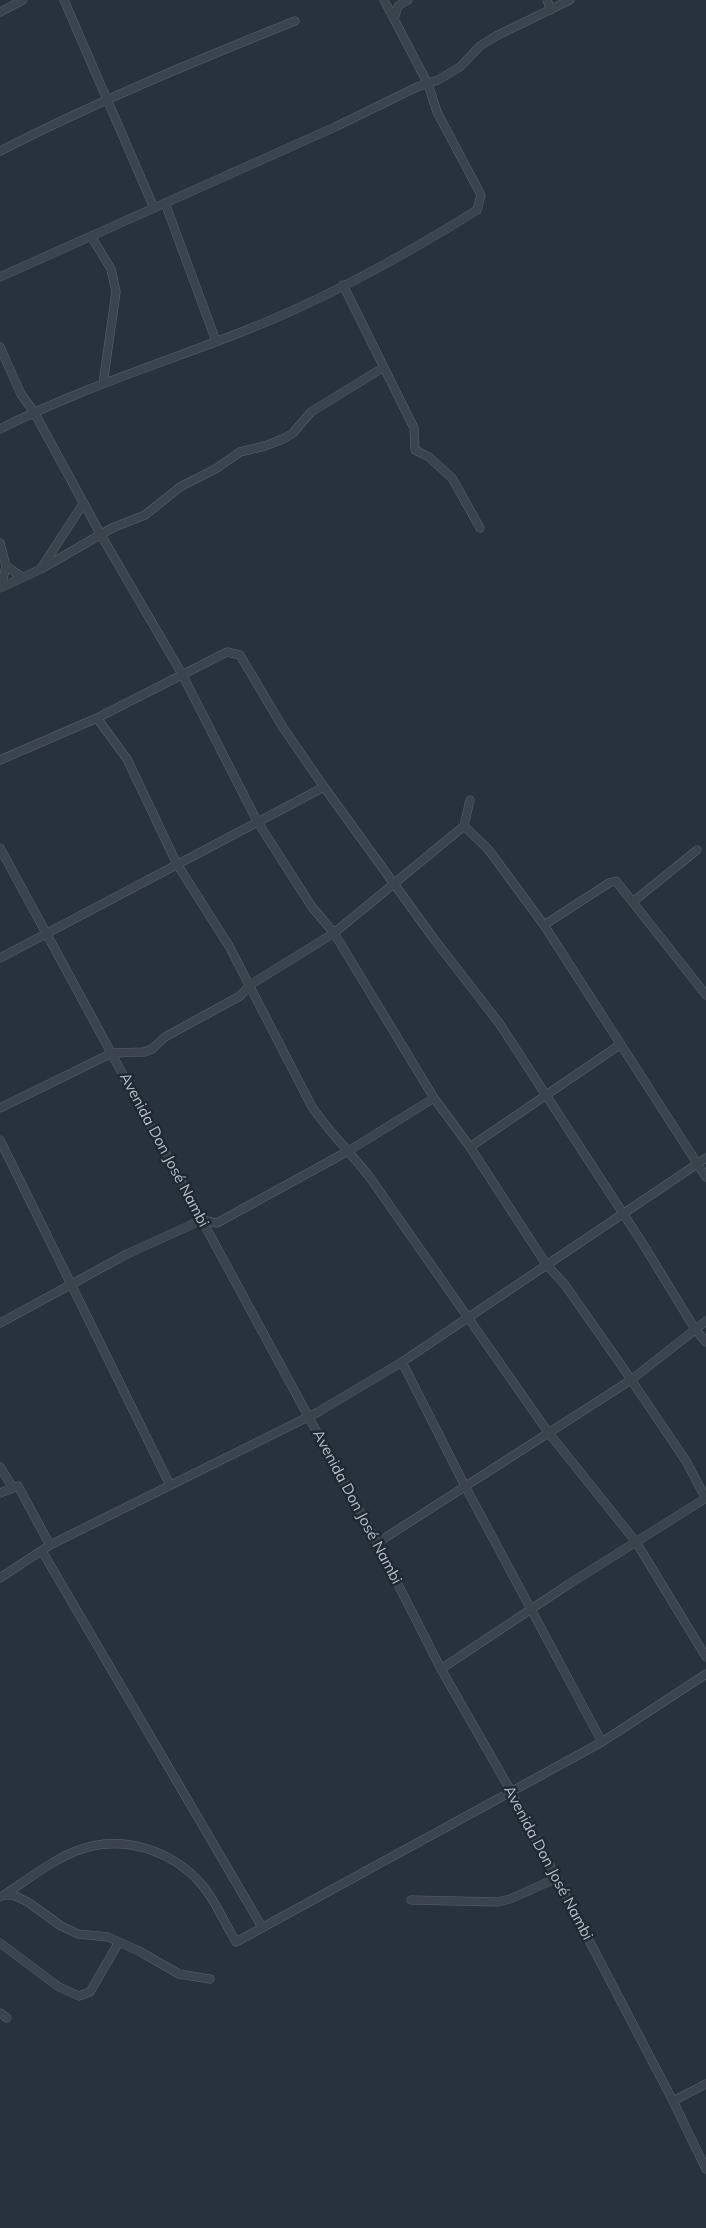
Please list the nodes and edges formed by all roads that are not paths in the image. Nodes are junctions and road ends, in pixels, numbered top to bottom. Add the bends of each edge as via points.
1 (23, 0) edge
2 (64, 0) edge
3 (384, 0) edge
4 (408, 0) edge
5 (547, 0) edge
6 (570, 0) edge
7 (551, 10) junction
8 (0, 12) edge
9 (394, 19) junction
10 (295, 21) dead end
11 (428, 84) junction
12 (107, 100) junction
13 (0, 151) edge
14 (165, 203) junction
15 (154, 208) junction
16 (91, 236) junction
17 (0, 277) edge
18 (343, 285) junction
19 (216, 341) junction
20 (0, 346) edge
21 (384, 367) junction
22 (103, 384) junction
23 (34, 412) junction
24 (0, 429) edge
25 (84, 504) junction
26 (480, 528) dead end
27 (101, 536) junction
28 (0, 543) edge
29 (6, 566) junction
30 (41, 568) junction
31 (22, 577) junction
32 (0, 588) edge
33 (182, 674) junction
34 (97, 718) junction
35 (0, 760) edge
36 (324, 787) junction
37 (470, 800) dead end
38 (258, 821) junction
39 (464, 826) junction
40 (0, 848) edge
41 (696, 850) dead end
42 (177, 864) junction
43 (394, 882) junction
44 (634, 901) junction
45 (544, 925) junction
46 (47, 933) junction
47 (334, 933) junction
48 (0, 958) edge
49 (250, 985) junction
50 (706, 995) edge
51 (621, 1044) junction
52 (112, 1053) junction
53 (546, 1094) junction
54 (434, 1098) junction
55 (0, 1108) edge
56 (0, 1140) edge
57 (470, 1147) junction
58 (350, 1150) junction
59 (706, 1158) edge
60 (696, 1164) junction
61 (706, 1177) edge
62 (623, 1214) junction
63 (202, 1220) junction
64 (546, 1264) junction
65 (72, 1284) junction
66 (467, 1316) junction
67 (706, 1321) edge
68 (0, 1323) edge
69 (695, 1329) junction
70 (706, 1342) edge
71 (402, 1362) junction
72 (630, 1380) junction
73 (309, 1418) junction
74 (548, 1432) junction
75 (0, 1467) edge
76 (170, 1485) junction
77 (12, 1486) junction
78 (465, 1486) junction
79 (0, 1493) edge
80 (706, 1498) edge
81 (636, 1542) junction
82 (377, 1543) junction
83 (50, 1545) junction
84 (42, 1551) junction
85 (0, 1578) edge
86 (531, 1610) junction
87 (706, 1657) edge
88 (441, 1669) junction
89 (706, 1674) edge
90 (602, 1742) junction
91 (512, 1793) junction
92 (557, 1878) junction
93 (2, 1896) edge
94 (411, 1900) dead end
95 (262, 1927) junction
96 (119, 1942) junction
97 (0, 1943) edge
98 (210, 1979) dead end
99 (706, 2084) edge
100 (673, 2101) junction
101 (706, 2169) edge

1 - 8 street
2 - 12 street
3 - 9 street
4 - 9 street via 398,6
5 - 7 street
6 - 7 street
7 - 11 street via 496,36 480,46 460,68
9 - 11 street
10 - 12 street via 168,71
11 - 14 street
11 - 18 street via 437,112 481,195 480,205 477,210 408,252
12 - 13 street
12 - 15 street
14 - 15 street
14 - 19 street
15 - 16 street
16 - 17 street
16 - 22 street via 111,269 116,292
18 - 19 street
18 - 21 street
19 - 22 street
20 - 23 street via 21,394
21 - 26 street via 414,428 415,450 429,458 457,485
21 - 27 street via 311,412 293,432 265,446 240,452 180,487 145,515
22 - 23 street
23 - 24 street
23 - 25 street
25 - 27 street
25 - 30 street
27 - 30 street
27 - 33 street
28 - 29 street
29 - 31 street
29 - 32 street
30 - 31 street
31 - 32 street
33 - 34 street
33 - 36 street via 227,652 240,655 282,726
33 - 38 street
34 - 35 street
34 - 42 street via 127,759
36 - 38 street
36 - 43 street
37 - 39 street
38 - 42 street
38 - 47 street via 312,907
39 - 43 street
39 - 45 street via 488,849
40 - 46 street, Avenida Don José Nambi
41 - 44 street
42 - 46 street
42 - 49 street
43 - 47 street
43 - 53 street via 500,1023
44 - 45 street via 616,881
44 - 50 street
45 - 51 street
46 - 48 street
46 - 52 street, Avenida Don José Nambi
47 - 49 street
47 - 54 street
49 - 52 street via 240,996 144,1052
49 - 58 street via 312,1107
51 - 53 street
51 - 60 street
52 - 55 street
52 - 63 street, Avenida Don José Nambi
53 - 57 street
53 - 62 street
54 - 57 street
54 - 58 street
56 - 65 street
57 - 64 street
58 - 63 street via 217,1222
58 - 66 street
59 - 60 street
60 - 61 street
60 - 62 street
62 - 64 street
62 - 69 street
63 - 65 street via 127,1254
63 - 73 street, Avenida Don José Nambi
64 - 66 street
64 - 72 street via 570,1292
65 - 68 street
65 - 76 street
66 - 71 street
66 - 74 street
67 - 69 street
69 - 70 street
69 - 72 street
71 - 73 street
71 - 78 street
72 - 74 street
72 - 80 street via 686,1461
73 - 76 street
73 - 82 street, Avenida Don José Nambi
74 - 78 street
74 - 81 street
75 - 77 street
76 - 83 street
77 - 79 street
77 - 83 street via 18,1486
78 - 82 street
78 - 86 street
80 - 81 street
81 - 86 street
81 - 87 street
82 - 88 street, Avenida Don José Nambi
83 - 84 street
84 - 85 street
84 - 95 street
86 - 88 street
86 - 90 street
88 - 91 street, Avenida Don José Nambi
89 - 90 street
90 - 91 street
91 - 92 street, Avenida Don José Nambi
91 - 95 street
92 - 94 street via 498,1902
92 - 100 street, Avenida Don José Nambi
93 - 95 street via 74,1851 108,1843 134,1845 171,1858 186,1868 204,1887 236,1942
93 - 96 street via 28,1902 78,1934 108,1937
96 - 97 street via 90,1992 79,1996 59,1987
96 - 98 street via 179,1974
99 - 100 street
100 - 101 street, Avenida Don José Nambi

